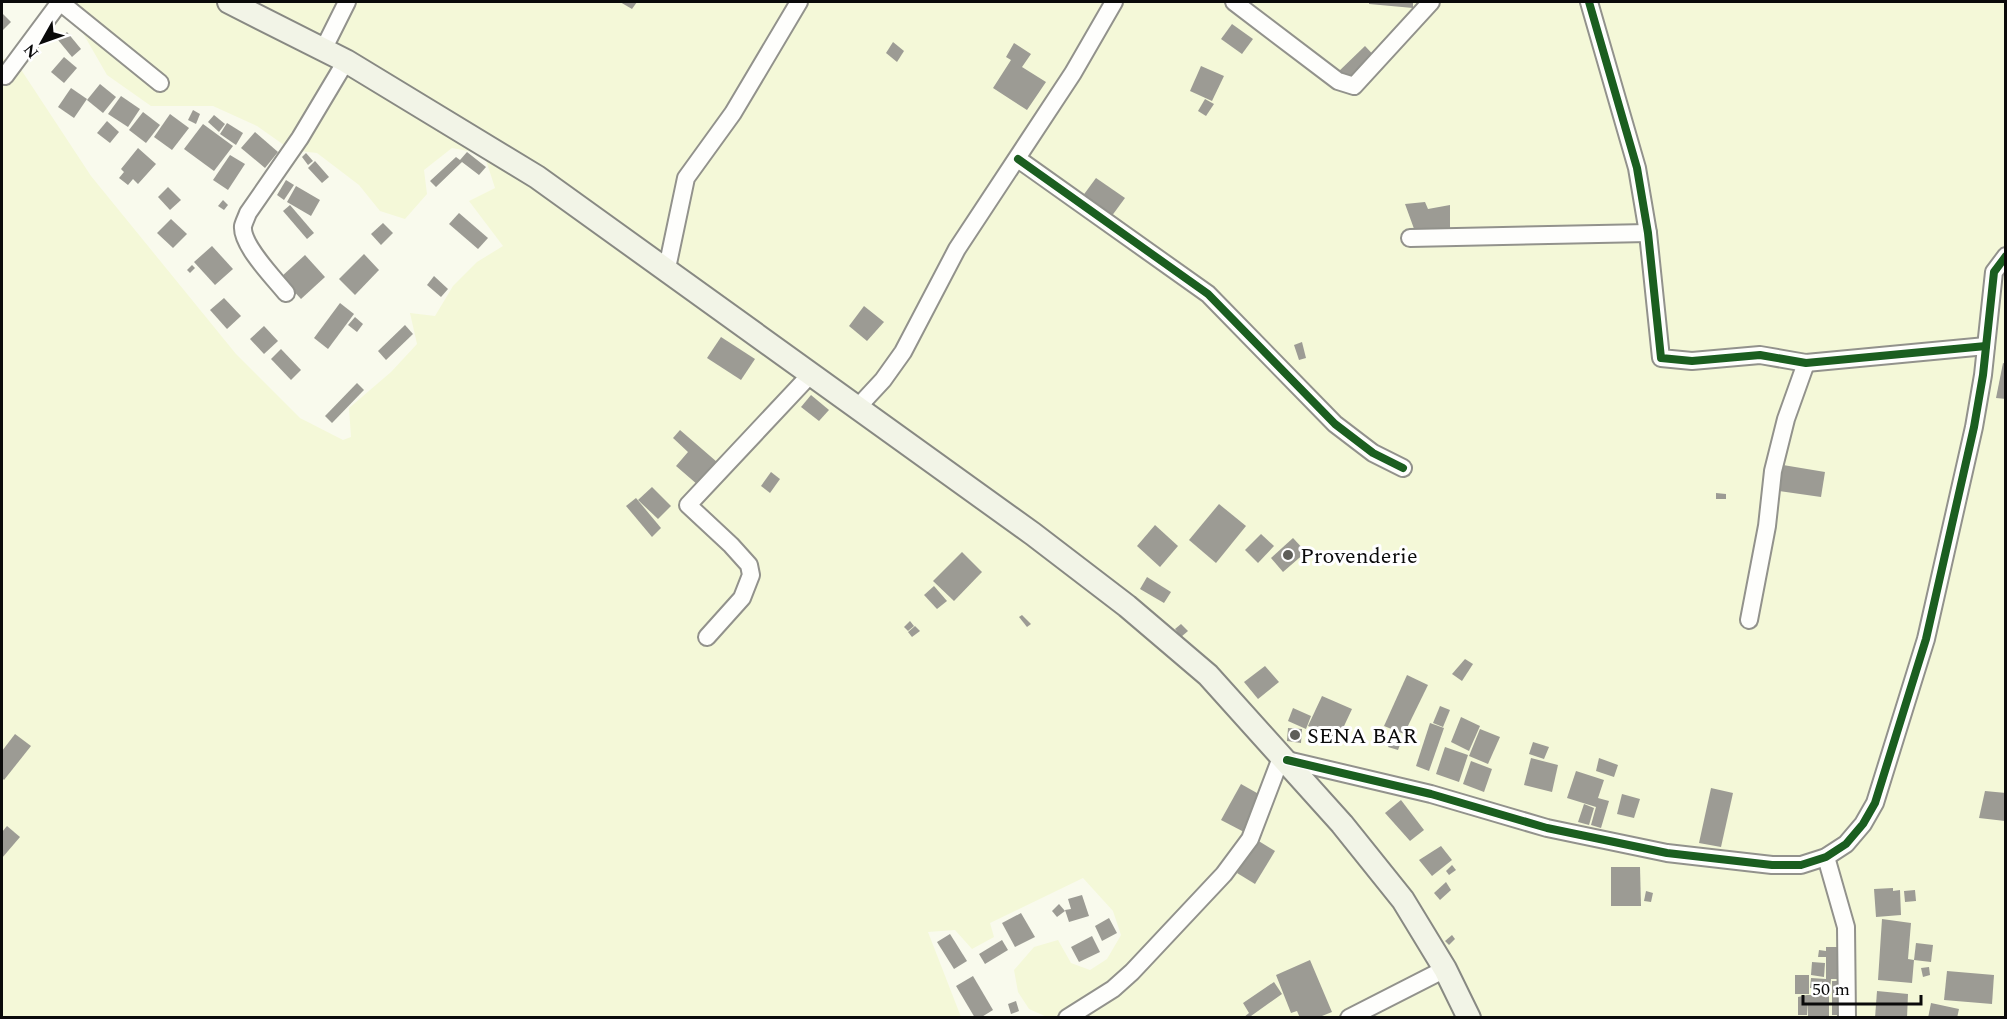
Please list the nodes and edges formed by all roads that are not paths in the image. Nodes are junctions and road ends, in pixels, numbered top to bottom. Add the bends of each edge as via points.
1 (60, 2) edge
2 (229, 2) edge
3 (347, 2) edge
4 (799, 2) edge
5 (1114, 2) edge
6 (1234, 2) edge
7 (1431, 2) edge
8 (1588, 2) edge
9 (323, 50) junction
10 (346, 61) junction
11 (5, 76) dead end
12 (160, 83) dead end
13 (1018, 159) junction
14 (1648, 233) junction
15 (1410, 238) dead end
16 (2006, 256) edge
17 (666, 273) junction
18 (286, 293) dead end
19 (1986, 346) junction
20 (1806, 363) junction
21 (810, 375) junction
22 (857, 408) junction
23 (1404, 468) dead end
24 (1749, 620) dead end
25 (707, 637) dead end
26 (1284, 757) junction
27 (1826, 857) junction
28 (1444, 969) junction
29 (1067, 1017) edge
30 (1349, 1017) edge
31 (1469, 1017) edge
32 (1847, 1017) edge

1 - 11 street
1 - 12 street
2 - 9 main road
3 - 9 street
4 - 17 street via 733,112 686,178
5 - 13 street
6 - 7 street via 1338,81 1354,86
8 - 14 street via 1637,168
9 - 10 main road
10 - 17 main road via 537,177
10 - 18 street via 243,226 251,250
13 - 22 street via 957,249 903,352 884,380
13 - 23 street via 1208,294 1335,424 1373,453
14 - 15 street
14 - 20 street via 1661,358 1692,361 1760,355
16 - 19 street via 1994,272
17 - 21 main road
19 - 20 street
19 - 27 street via 1974,427 1926,639 1897,734 1875,803 1863,824 1846,844
20 - 24 street via 1773,471
21 - 22 main road
21 - 25 street via 688,505 731,545 749,565 751,575 742,598
22 - 26 main road via 1127,606 1208,675
26 - 27 street via 1547,828 1667,853 1772,865 1801,865
26 - 28 main road via 1403,900
26 - 29 street via 1250,839 1224,874 1132,972 1113,989
27 - 32 street via 1846,927
28 - 30 street
28 - 31 main road

